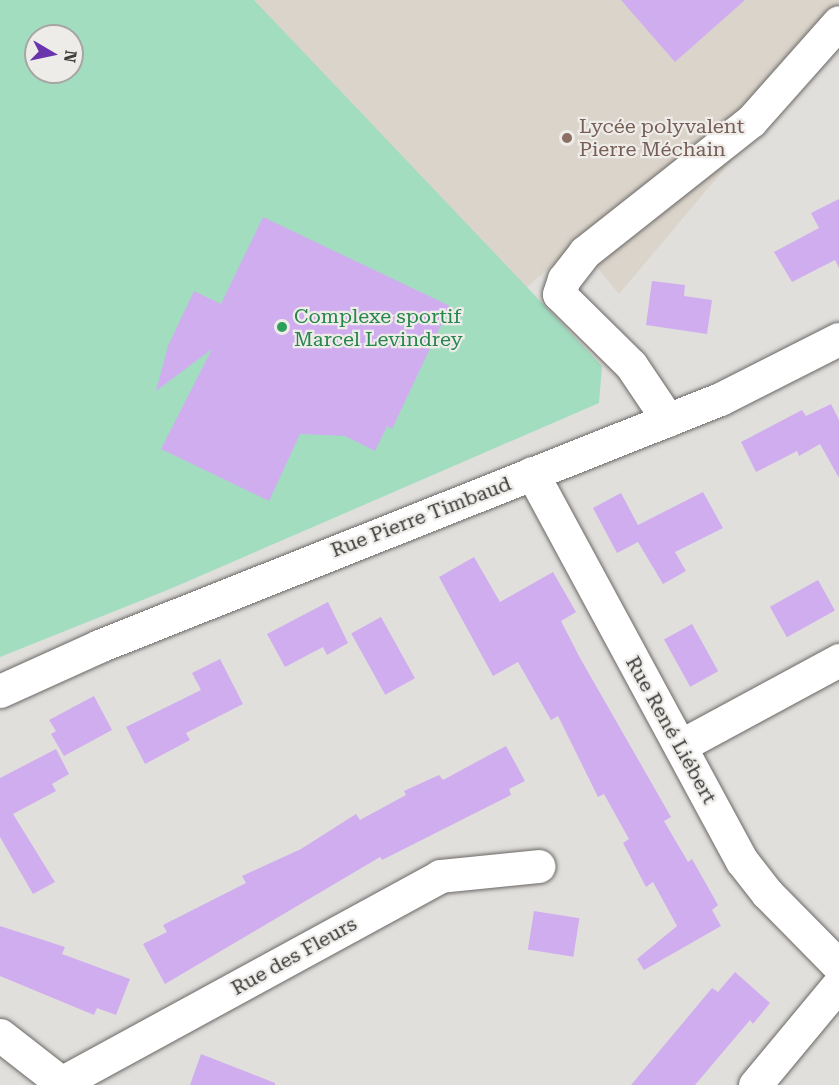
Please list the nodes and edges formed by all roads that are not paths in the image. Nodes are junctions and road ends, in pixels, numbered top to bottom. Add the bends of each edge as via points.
1 (839, 22) edge
2 (839, 339) edge
3 (668, 420) junction
4 (532, 473) junction
5 (839, 660) edge
6 (0, 691) edge
7 (682, 745) junction
8 (538, 866) dead end
9 (839, 966) edge
10 (839, 984) edge
11 (0, 1035) edge
12 (63, 1084) edge
13 (755, 1085) edge

1 - 3 street via 751,121 585,252 564,279 559,294 631,365
2 - 3 street, Rue Pierre Timbaud via 720,399
3 - 4 street, Rue Pierre Timbaud
4 - 6 street, Rue Pierre Timbaud via 99,646
4 - 7 street, Rue René Liébert via 554,520
5 - 7 street
7 - 9 street, Rue René Liébert via 742,861 767,894
8 - 12 street, Rue des Fleurs via 440,876
10 - 13 street
11 - 12 street

